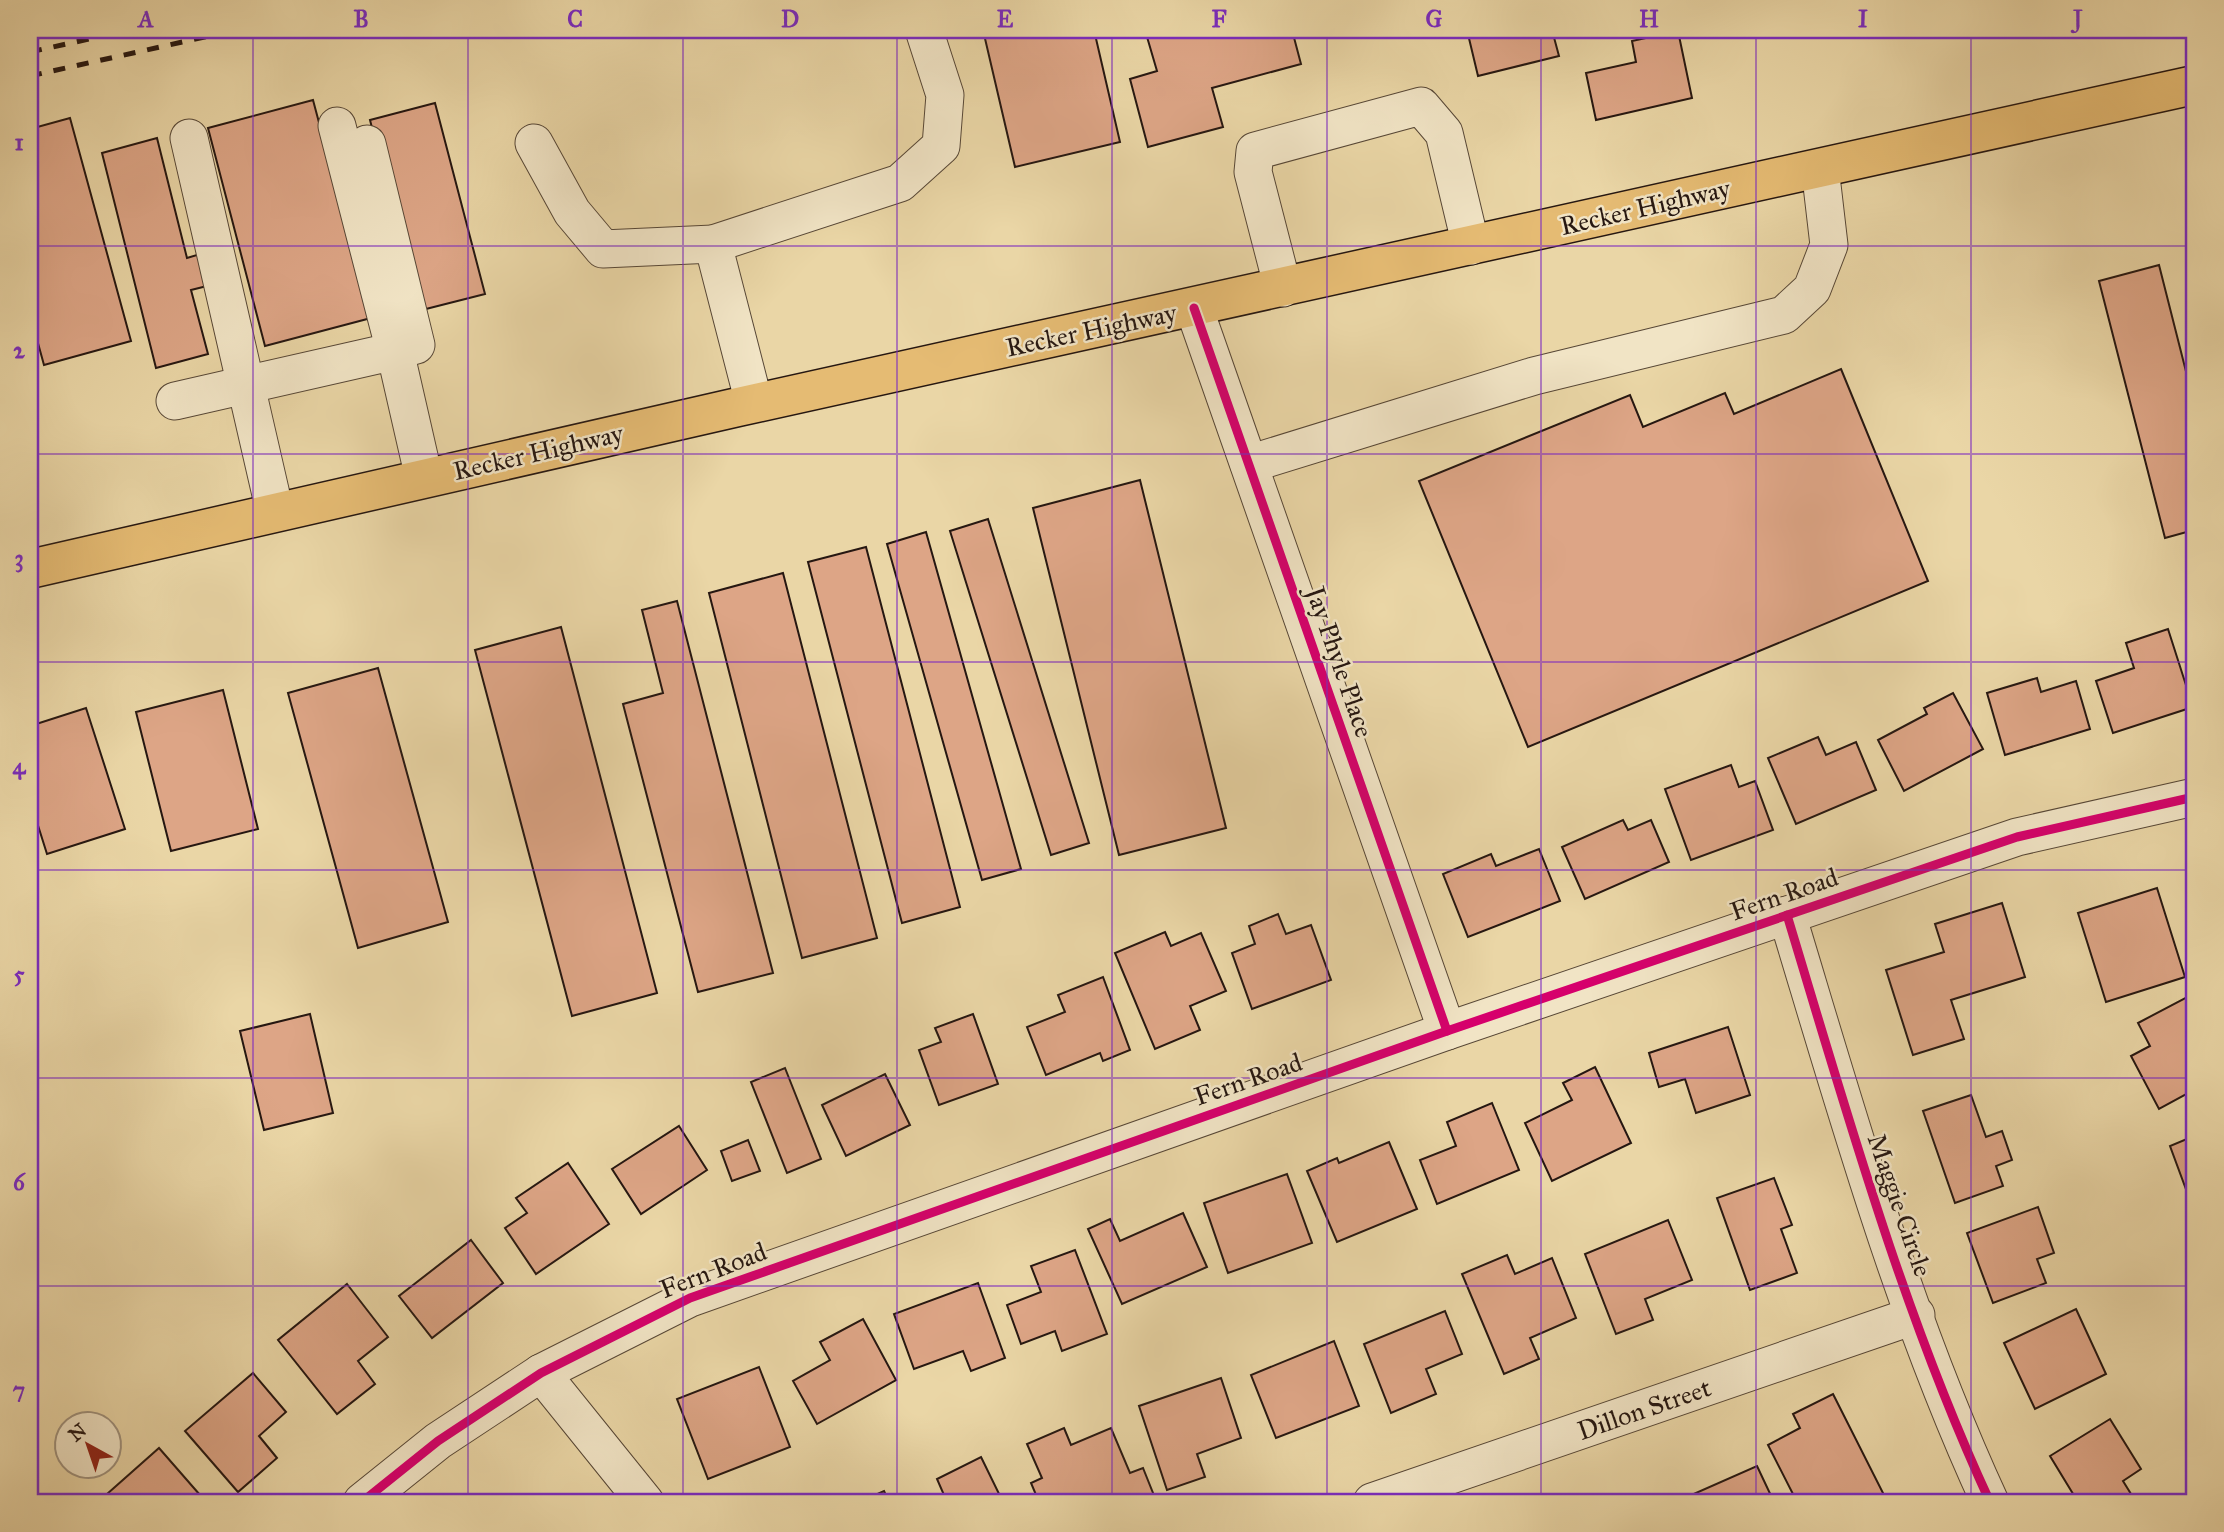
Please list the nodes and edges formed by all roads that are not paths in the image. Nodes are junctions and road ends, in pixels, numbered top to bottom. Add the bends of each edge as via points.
1 (924, 30) edge
2 (2194, 85) edge
3 (352, 135) dead end
4 (189, 138) dead end
5 (534, 143) dead end
6 (1820, 168) junction
7 (713, 244) junction
8 (1471, 246) junction
9 (1283, 288) junction
10 (1194, 308) junction
11 (395, 351) junction
12 (245, 384) junction
13 (174, 401) dead end
14 (754, 403) junction
15 (1249, 464) junction
16 (424, 478) junction
17 (275, 512) junction
18 (30, 569) edge
19 (2194, 797) edge
20 (1787, 915) junction
21 (1447, 1031) junction
22 (1916, 1315) junction
23 (541, 1373) junction
24 (362, 1502) edge
25 (645, 1502) edge
26 (1372, 1502) edge
27 (1990, 1502) edge

1 - 7 street via 945,96 941,146 900,183
2 - 6 main road, Recker Highway
3 - 11 street
4 - 12 street
5 - 7 street via 572,212 603,249
6 - 8 main road, Recker Highway
6 - 15 street via 1829,245 1812,289 1784,316 1534,376
7 - 14 street
8 - 9 main road, Recker Highway
8 - 9 street via 1444,133 1421,106 1255,151 1253,172
9 - 10 main road, Recker Highway
10 - 14 main road, Recker Highway
10 - 15 street, Jay Phyle Place
11 - 12 street
11 - 16 street
12 - 13 street
12 - 17 street
14 - 16 main road, Recker Highway
15 - 21 street, Jay Phyle Place
16 - 17 main road, Recker Highway
17 - 18 main road, Recker Highway
19 - 20 street, Fern Road via 2017,837
20 - 21 street, Fern Road
20 - 22 street, Maggie Circle via 1873,1199
21 - 23 street, Fern Road via 690,1298
22 - 26 street, Dillon Street
22 - 27 street, Maggie Circle via 1959,1436
23 - 24 street, Fern Road via 438,1441
23 - 25 street

